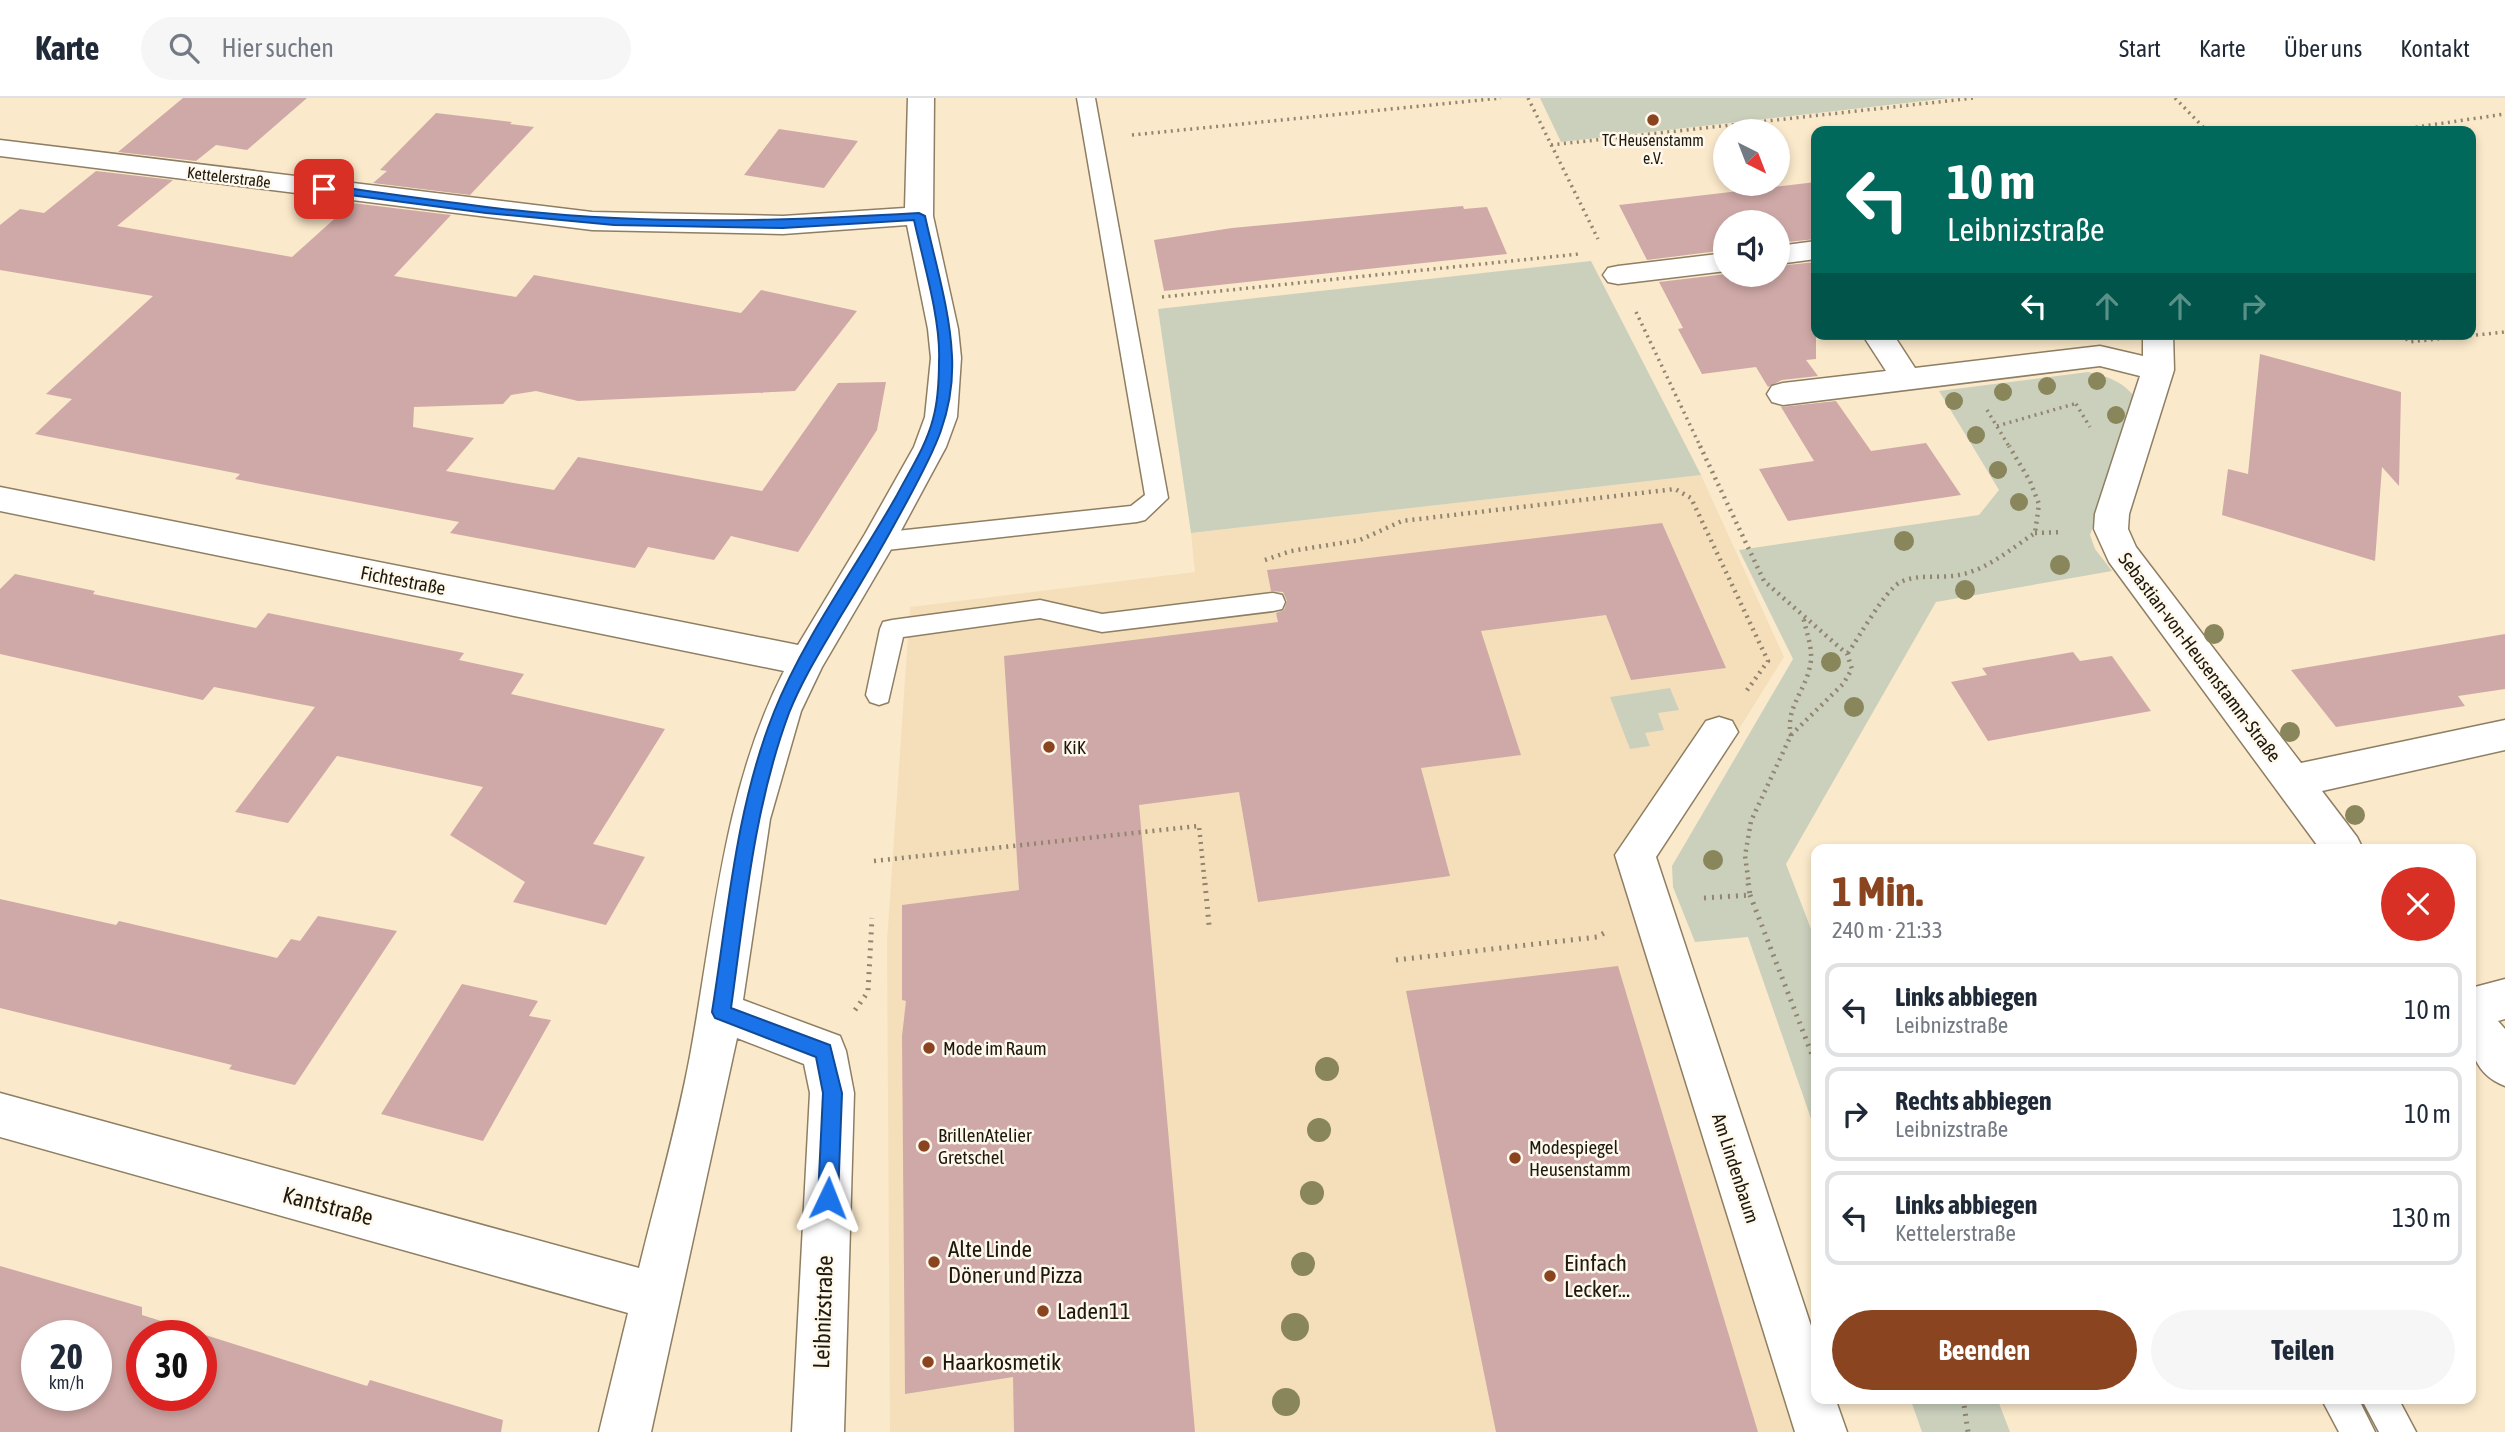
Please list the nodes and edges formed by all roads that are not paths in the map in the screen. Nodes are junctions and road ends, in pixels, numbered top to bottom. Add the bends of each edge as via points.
1 (922, 98) edge
2 (1086, 98) edge
3 (0, 148) edge
4 (919, 216) junction
5 (1811, 251) edge
6 (1790, 253) edge
7 (1713, 262) edge
8 (1611, 263) road end
9 (1881, 340) edge
10 (2157, 340) edge
11 (1906, 378) junction
12 (2153, 384) junction
13 (1783, 394) dead end
14 (0, 499) edge
15 (878, 542) junction
16 (1273, 601) dead end
17 (807, 661) junction
18 (879, 695) dead end
19 (1719, 732) road end
20 (2505, 735) edge
21 (2292, 781) junction
22 (2339, 844) edge
23 (2505, 999) edge
24 (2476, 1007) edge
25 (721, 1012) junction
26 (2476, 1026) edge
27 (2505, 1065) edge
28 (0, 1115) edge
29 (657, 1297) junction
30 (1811, 1401) edge
31 (1812, 1404) edge
32 (2342, 1404) edge
33 (2382, 1404) edge
34 (625, 1432) edge
35 (818, 1432) edge
36 (1821, 1432) edge
37 (2358, 1432) edge
38 (2399, 1432) edge

1 - 4 street
2 - 15 lane via 1157,498 1137,514
3 - 4 street, Kettelerstraße via 592,221 783,225
4 - 15 street via 943,329 942,406 930,447
5 - 6 street
7 - 8 street
9 - 11 street
10 - 12 street, Sebastian-von-Heusenstamm-Straße
11 - 12 street via 2100,356
11 - 13 street
12 - 21 street, Sebastian-von-Heusenstamm-Straße via 2111,529 2121,553
14 - 17 street, Fichtestraße
15 - 17 street
16 - 18 lane via 1102,623 1040,609 892,629
17 - 25 street via 782,711 750,819
19 - 30 street, Am Lindenbaum via 1635,855
20 - 21 street, Sebastian-von-Heusenstamm-Straße
21 - 22 street, Sebastian-von-Heusenstamm-Straße
23 - 24 street
25 - 29 street
25 - 35 street, Leibnizstraße via 824,1051 832,1093
26 - 27 street
28 - 29 street, Kantstraße
29 - 34 street
31 - 36 street, Am Lindenbaum
32 - 37 lane
33 - 38 lane

